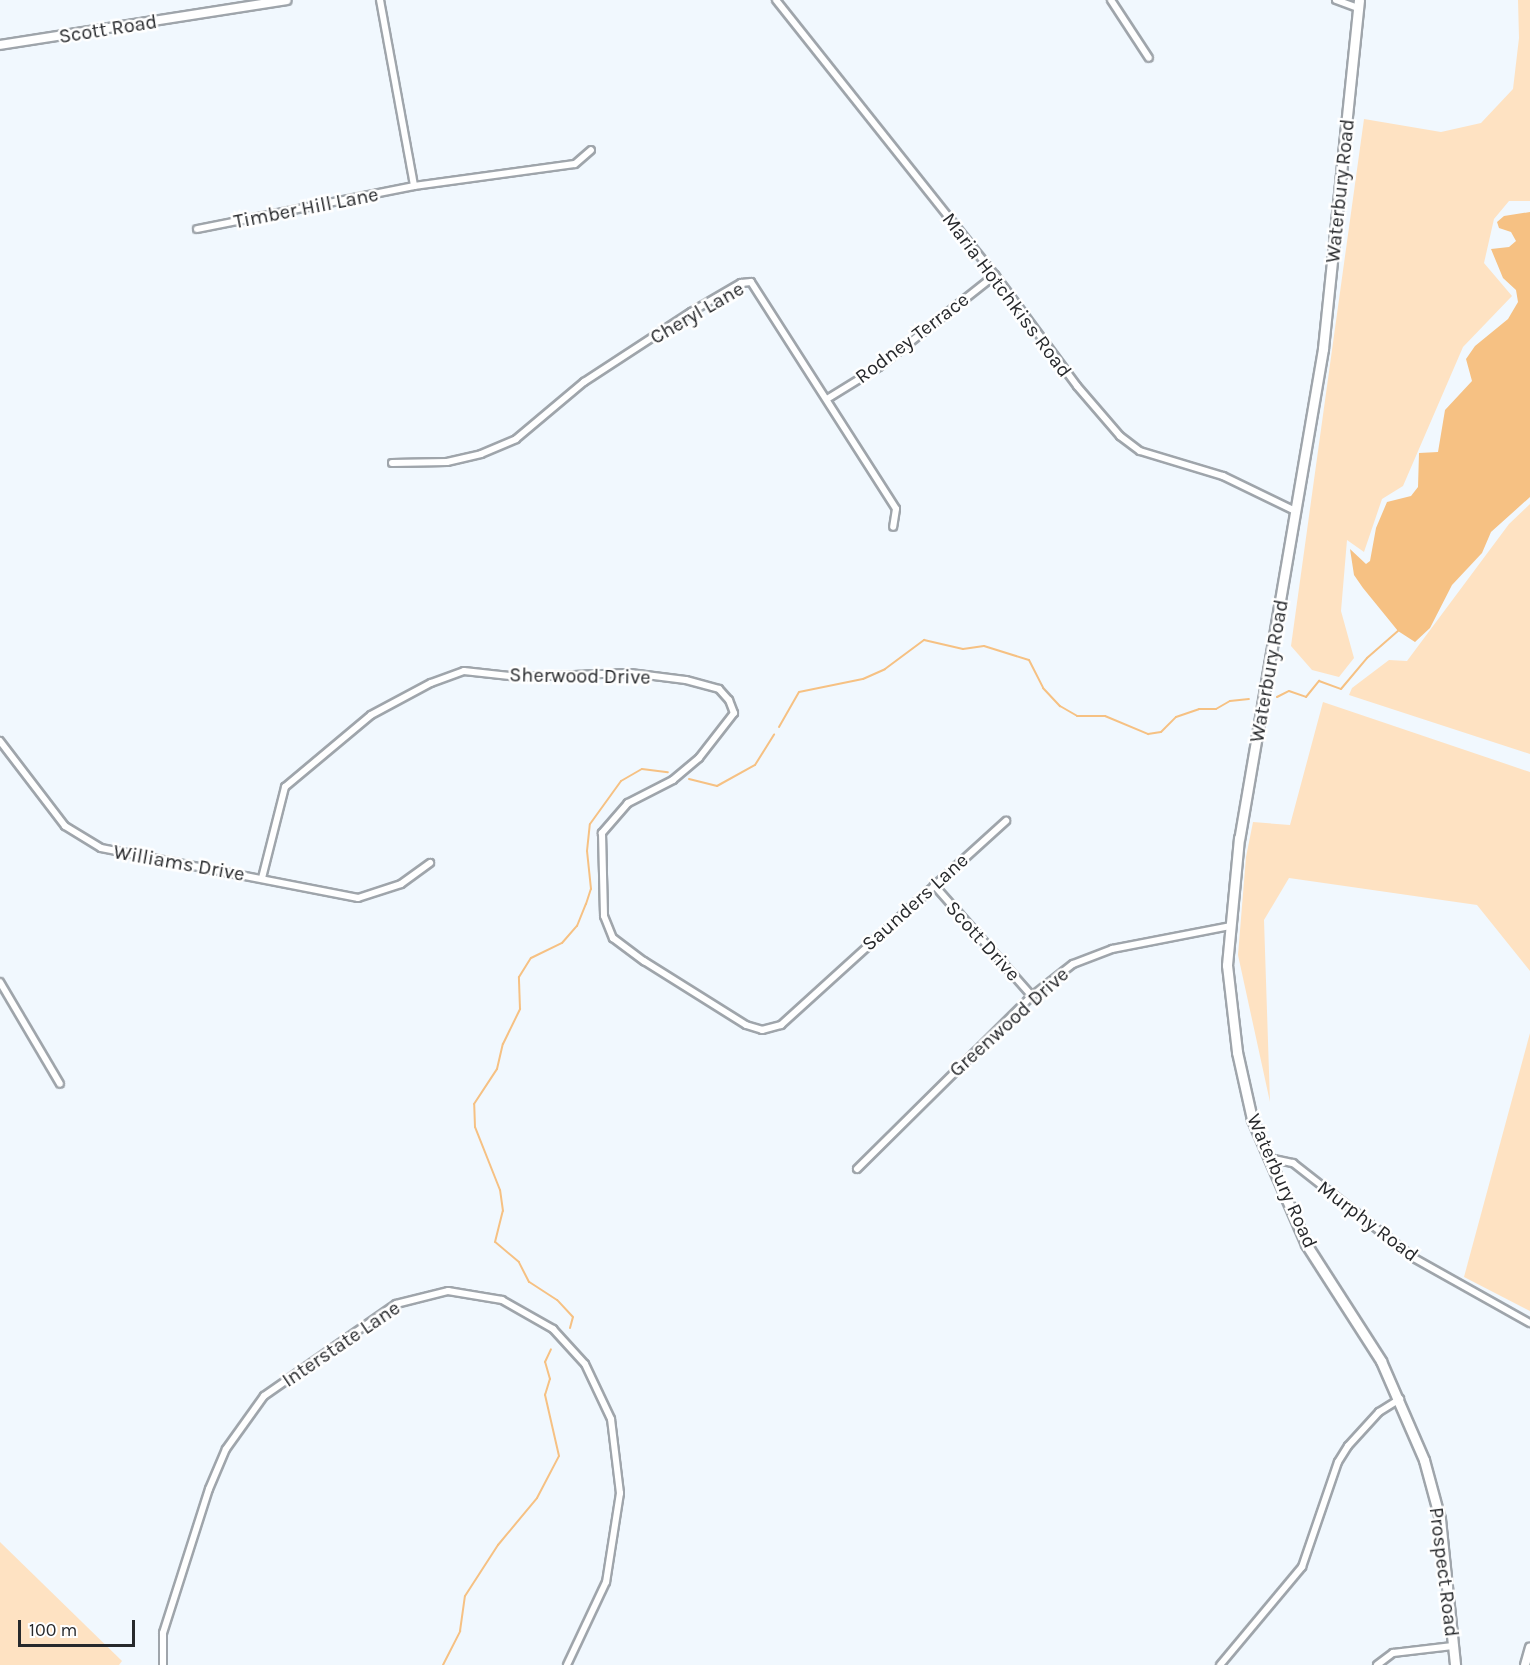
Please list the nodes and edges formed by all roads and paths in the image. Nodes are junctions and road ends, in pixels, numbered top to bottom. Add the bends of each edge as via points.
1 (286, 0) edge
2 (381, 0) edge
3 (776, 0) edge
4 (1111, 0) edge
5 (1336, 0) edge
6 (1358, 4) edge
7 (0, 45) edge
8 (1149, 58) dead end
9 (591, 150) dead end
10 (414, 186) junction
11 (197, 230) dead end
12 (995, 275) junction
13 (827, 399) junction
14 (392, 463) dead end
15 (1298, 512) junction
16 (893, 527) dead end
17 (0, 741) edge
18 (1005, 821) dead end
19 (430, 863) dead end
20 (262, 878) junction
21 (934, 885) junction
22 (1230, 926) junction
23 (0, 982) edge
24 (825, 984) joint
25 (1032, 996) junction
26 (60, 1084) dead end
27 (1269, 1158) junction
28 (856, 1169) dead end
29 (1356, 1317) joint
30 (1530, 1323) edge
31 (1401, 1399) junction
32 (1453, 1646) junction
33 (1530, 1648) edge
34 (163, 1665) edge
35 (567, 1665) edge
36 (1220, 1665) edge
37 (1377, 1665) edge
38 (1455, 1665) edge
39 (1525, 1665) edge

1 - 7 main road, Scott Road
2 - 10 street
3 - 12 street, Maria Hotchkiss Road
4 - 8 street
5 - 6 street
6 - 15 main road, Waterbury Road via 1323,349
9 - 10 street, Timber Hill Lane via 575,164
10 - 11 street, Timber Hill Lane
12 - 13 street, Rodney Terrace via 879,367
12 - 15 street, Maria Hotchkiss Road via 1077,386 1120,436 1140,451 1224,476
13 - 14 street, Cheryl Lane via 751,282 741,283 584,382 516,439 481,454 447,462
13 - 16 street, Cheryl Lane via 896,509
15 - 22 main road, Waterbury Road via 1239,838
17 - 20 street, Williams Drive via 65,826 102,848
18 - 21 street, Saunders Lane
19 - 20 street, Williams Drive via 401,884 358,898 331,896
20 - 24 street, Sherwood Drive via 285,788 371,715 431,683 464,671 519,677 630,673 686,680 719,689 734,713 687,770 628,803 602,833 604,916 613,938 746,1025 762,1030 781,1025
21 - 24 street, Saunders Lane
21 - 25 street, Scott Drive
22 - 25 street, Greenwood Drive via 1112,949 1073,964
22 - 27 main road, Waterbury Road via 1227,965 1237,1052 1252,1119
23 - 26 street
25 - 28 street, Greenwood Drive
27 - 29 main road, Waterbury Road via 1306,1244
27 - 30 street, Murphy Road via 1293,1163 1414,1258
29 - 31 main road, Prospect Road
31 - 32 main road, Prospect Road via 1424,1460 1440,1519
31 - 36 street via 1379,1412 1348,1446 1338,1462 1302,1567
32 - 37 street via 1393,1653
32 - 38 main road, Prospect Road
33 - 39 street
34 - 35 street, Interstate Lane via 163,1634 209,1489 226,1449 264,1396 396,1304 448,1291 502,1300 553,1329 585,1364 611,1419 620,1493 606,1582

